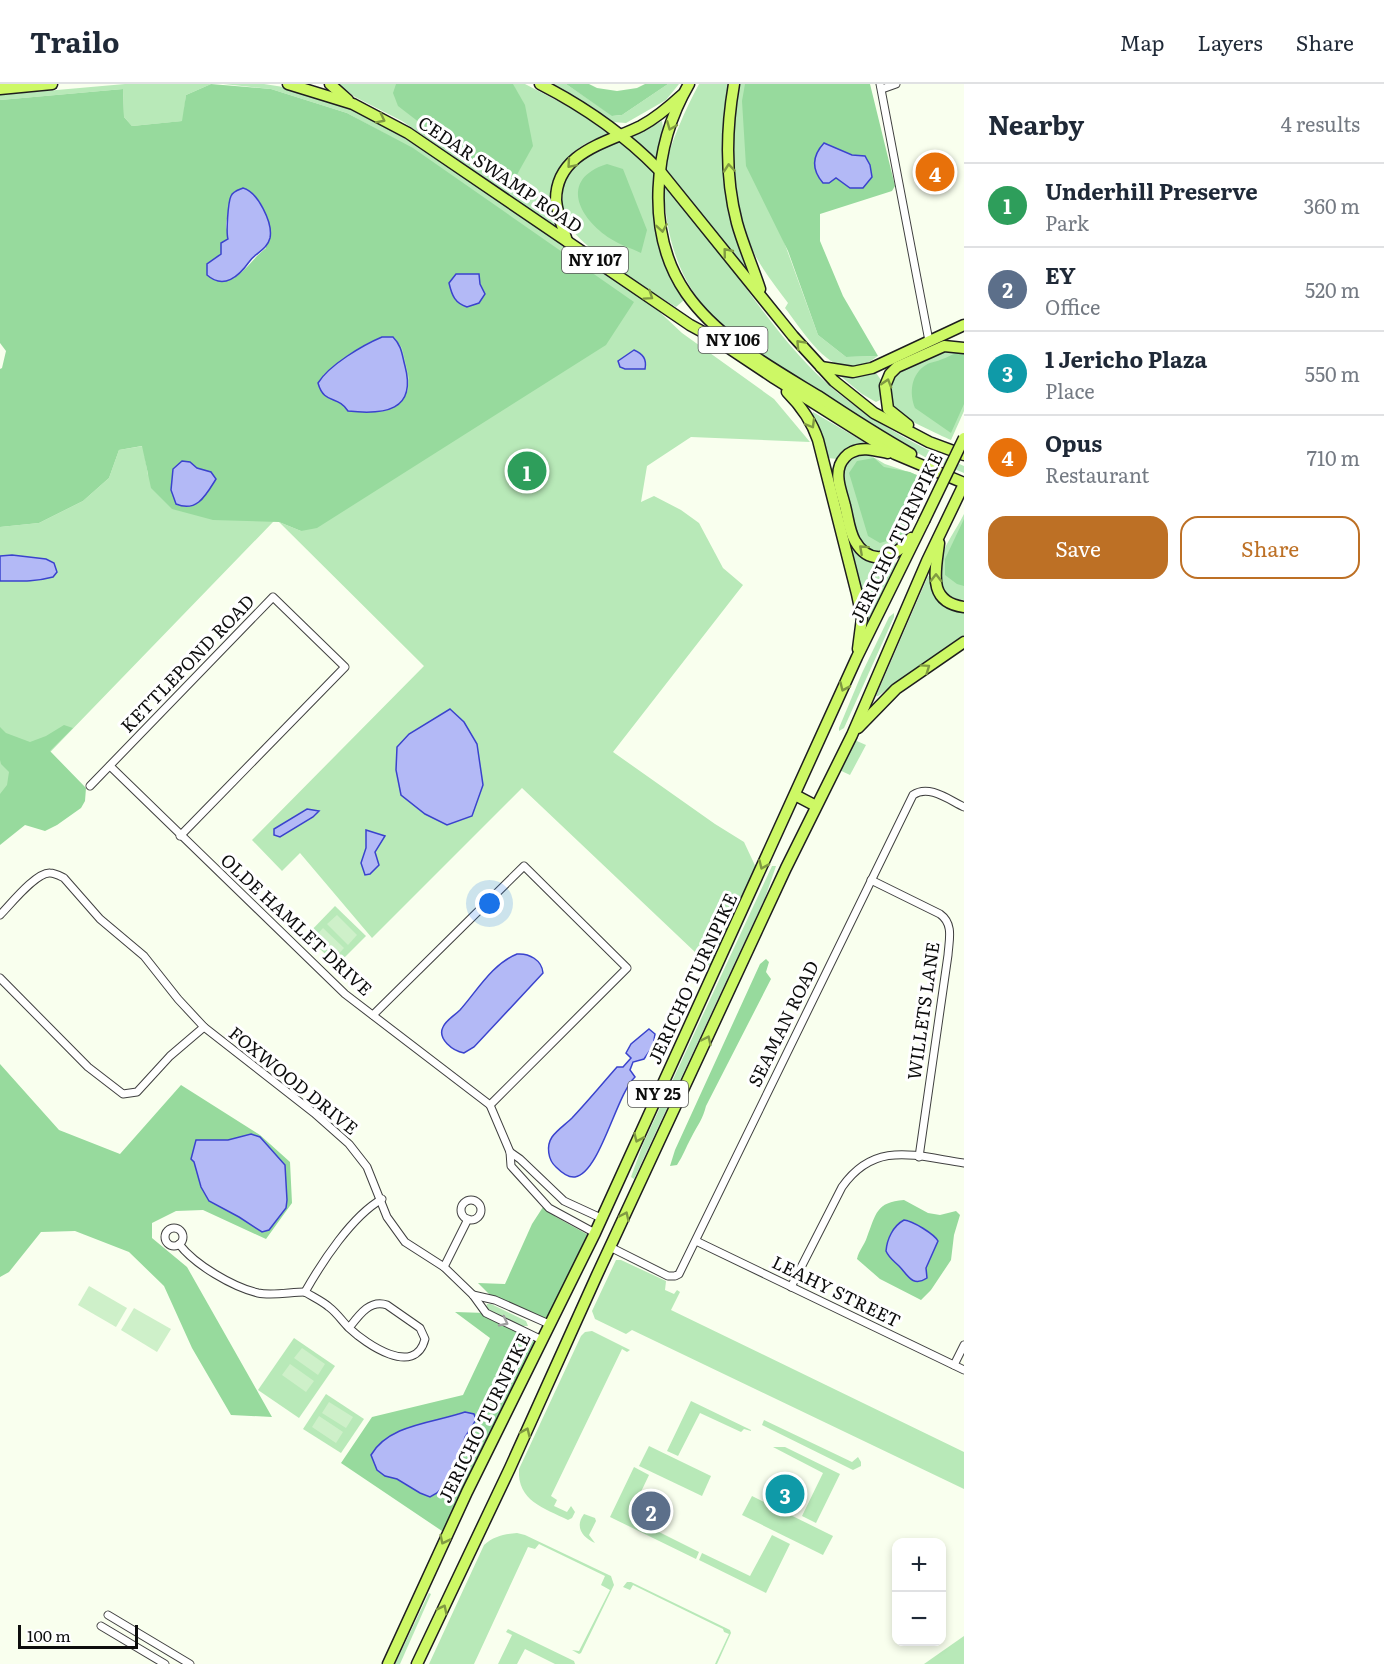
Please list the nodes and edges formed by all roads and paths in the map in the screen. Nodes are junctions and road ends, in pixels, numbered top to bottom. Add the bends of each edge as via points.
1 (52, 84) edge
2 (288, 84) edge
3 (330, 84) edge
4 (540, 84) edge
5 (734, 84) edge
6 (896, 84) edge
7 (881, 87) edge
8 (687, 88) edge
9 (0, 89) edge
10 (353, 104) junction
11 (620, 134) junction
12 (659, 170) junction
13 (567, 241) junction
14 (764, 298) junction
15 (964, 325) edge
16 (930, 341) junction
17 (964, 348) edge
18 (821, 367) junction
19 (774, 378) junction
20 (964, 438) edge
21 (929, 442) junction
22 (895, 454) junction
23 (964, 455) edge
24 (963, 483) edge
25 (924, 521) junction
26 (940, 532) junction
27 (964, 607) edge
28 (964, 642) edge
29 (857, 657) junction
30 (852, 735) junction
31 (110, 766) junction
32 (90, 786) dead end
33 (795, 795) junction
34 (816, 806) junction
35 (964, 807) edge
36 (180, 836) junction
37 (871, 880) junction
38 (0, 915) edge
39 (0, 978) edge
40 (373, 1015) junction
41 (204, 1027) junction
42 (490, 1105) junction
43 (510, 1152) junction
44 (919, 1157) junction
45 (964, 1163) edge
46 (382, 1199) junction
47 (601, 1218) junction
48 (468, 1219) dead end
49 (595, 1233) junction
50 (696, 1240) junction
51 (179, 1244) dead end
52 (610, 1247) junction
53 (444, 1267) junction
54 (791, 1287) junction
55 (305, 1292) junction
56 (473, 1295) junction
57 (549, 1324) junction
58 (349, 1328) junction
59 (542, 1340) junction
60 (964, 1345) edge
61 (954, 1365) junction
62 (964, 1370) edge
63 (108, 1615) dead end
64 (101, 1626) dead end
65 (165, 1664) edge
66 (190, 1664) edge
67 (388, 1664) edge
68 (417, 1664) edge

1 - 9 main road
2 - 10 main road, CEDAR SWAMP ROAD / NY 107
3 - 10 main road
4 - 11 main road
14 -> 5 main road, NY 106 via 738,226 728,166
6 - 7 street
7 - 16 street
8 - 11 main road via 663,112
8 -> 12 main road, NY 106 via 666,137
10 -> 13 main road, CEDAR SWAMP ROAD / NY 107 via 408,133
11 - 12 main road
11 -> 13 main road via 582,152 564,172 556,201
14 -> 12 main road
12 -> 24 main road, NY 106 via 667,252 685,292 709,321 786,377
13 -> 19 main road, CEDAR SWAMP ROAD / NY 107
18 -> 14 main road, NY 106
15 - 16 main road
16 - 18 main road via 873,368 853,372
21 -> 17 main road via 888,409 885,386 903,363 944,346
18 - 21 main road, NY 106 via 874,413
19 - 22 main road, CEDAR SWAMP ROAD / NY 107
19 -> 29 main road via 797,402 818,440 862,618
20 - 25 main road, JERICHO TURNPIKE / NY 25, bridge
21 - 23 main road, NY 106
22 - 24 main road, CEDAR SWAMP ROAD / NY 107
25 -> 22 main road via 901,550 882,558 871,556 854,539 839,480 840,464 846,456 861,449
24 - 26 main road, JERICHO TURNPIKE / NY 25
25 - 29 main road, JERICHO TURNPIKE / NY 25
27 -> 26 main road via 946,601 936,587
26 - 30 main road, JERICHO TURNPIKE / NY 25
30 -> 28 main road via 896,689
29 -> 33 main road, JERICHO TURNPIKE / NY 25
30 - 34 main road, JERICHO TURNPIKE / NY 25
31 - 32 street, KETTLEPOND ROAD
31 - 36 street, OLDE HAMLET DRIVE
31 - 36 street, KETTLEPOND ROAD via 273,597 345,667
33 - 34 main road
33 -> 47 main road, JERICHO TURNPIKE / NY 25
52 -> 34 main road, JERICHO TURNPIKE / NY 25
35 - 37 street, SEAMAN ROAD via 934,793 918,792
36 - 40 street, OLDE HAMLET DRIVE via 345,994
37 - 44 street, WILLETS LANE via 940,914 950,926
37 - 50 street, SEAMAN ROAD
38 - 41 street, FOXWOOD DRIVE via 36,879 49,872 58,874 100,919 144,956
39 - 41 street, FOXWOOD DRIVE via 88,1067 123,1094 137,1092
40 - 42 street, OLDE HAMLET DRIVE
40 - 42 street via 524,866 627,968
41 - 46 street, FOXWOOD DRIVE via 349,1144 367,1167
42 - 43 street, OLDE HAMLET DRIVE
43 - 47 street, OLDE HAMLET DRIVE via 564,1201
43 - 49 street, OLDE HAMLET DRIVE via 511,1166 549,1208
44 - 45 street
44 - 54 street via 880,1156 851,1173
46 - 53 street, FOXWOOD DRIVE via 387,1217 405,1242
46 - 55 street via 370,1206 346,1233
47 - 49 main road, JERICHO TURNPIKE / NY 25
48 - 53 street
49 - 57 main road, JERICHO TURNPIKE / NY 25
50 - 52 street, SEAMAN ROAD via 675,1276
50 - 54 street, LEAHY STREET
51 - 55 street via 214,1275 259,1294
68 -> 52 main road, JERICHO TURNPIKE / NY 25
53 - 56 street, FOXWOOD DRIVE
54 - 61 street, LEAHY STREET
55 - 58 street via 329,1307
56 - 57 street, FOXWOOD DRIVE via 495,1300
56 -> 59 street, FOXWOOD DRIVE via 486,1313
57 - 59 main road, JERICHO TURNPIKE / NY 25
58 - 58 street via 370,1344 406,1358 420,1352 425,1339 420,1328 381,1302 360,1314
59 -> 67 main road, JERICHO TURNPIKE / NY 25
60 - 61 street
61 - 62 street, LEAHY STREET
63 - 66 street
64 - 65 street

